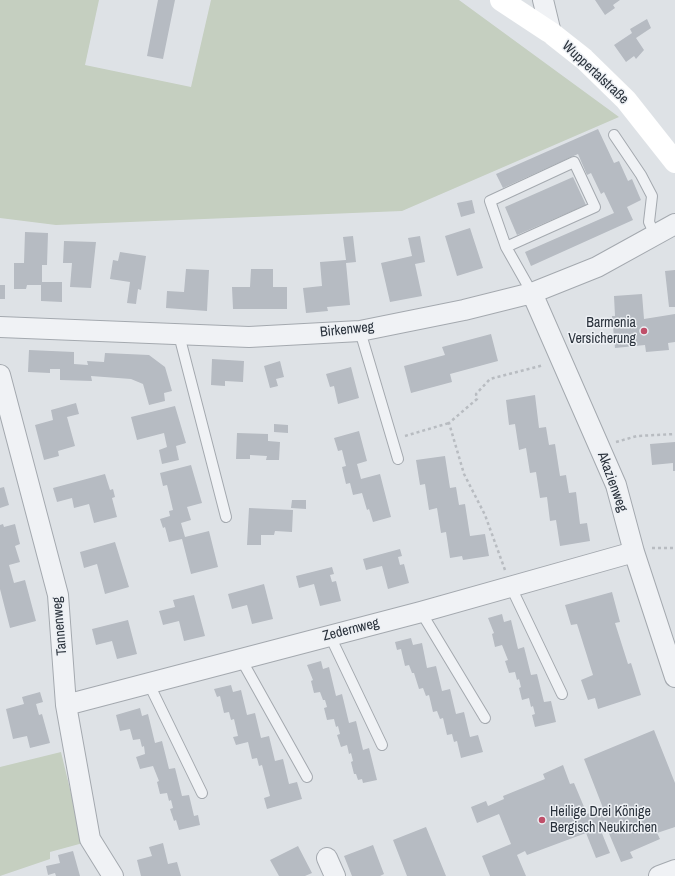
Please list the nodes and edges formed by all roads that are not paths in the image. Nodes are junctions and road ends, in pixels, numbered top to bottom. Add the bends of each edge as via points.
1 (501, 0) edge
2 (542, 0) edge
3 (551, 33) junction
4 (614, 135) dead end
5 (675, 162) edge
6 (675, 224) edge
7 (655, 235) junction
8 (506, 247) junction
9 (532, 294) junction
10 (0, 327) edge
11 (360, 330) junction
12 (179, 335) junction
13 (0, 375) edge
14 (398, 459) dead end
15 (226, 517) dead end
16 (634, 552) junction
17 (510, 587) junction
18 (421, 612) junction
19 (330, 636) junction
20 (242, 659) junction
21 (675, 677) edge
22 (149, 684) junction
23 (562, 694) dead end
24 (66, 705) junction
25 (485, 718) dead end
26 (382, 746) dead end
27 (308, 777) dead end
28 (202, 793) dead end
29 (327, 858) dead end
30 (675, 870) edge
31 (113, 876) edge
32 (335, 876) edge
33 (659, 876) edge

1 - 3 main road, Wuppertalstraße
2 - 3 street
3 - 5 main road, Wuppertalstraße via 584,59 626,100
4 - 7 lane via 652,196 649,222
6 - 7 street, Birkenweg
7 - 9 street, Birkenweg via 597,267
8 - 8 lane via 595,207 574,162 490,201
8 - 9 lane
9 - 11 street, Birkenweg
9 - 16 street, Akazienweg via 616,485
10 - 12 street, Birkenweg
11 - 12 street, Birkenweg via 249,337
11 - 14 lane
12 - 15 lane
13 - 24 street, Tannenweg via 58,595
16 - 17 street, Zedernweg
16 - 21 street, Akazienweg
17 - 18 street, Zedernweg
17 - 23 lane
18 - 19 street, Zedernweg
18 - 25 lane
19 - 20 street, Zedernweg
19 - 26 lane
20 - 22 street, Zedernweg
20 - 27 lane
22 - 24 street, Zedernweg
22 - 28 lane
24 - 31 street, Tannenweg via 90,839
29 - 32 street
30 - 33 street

